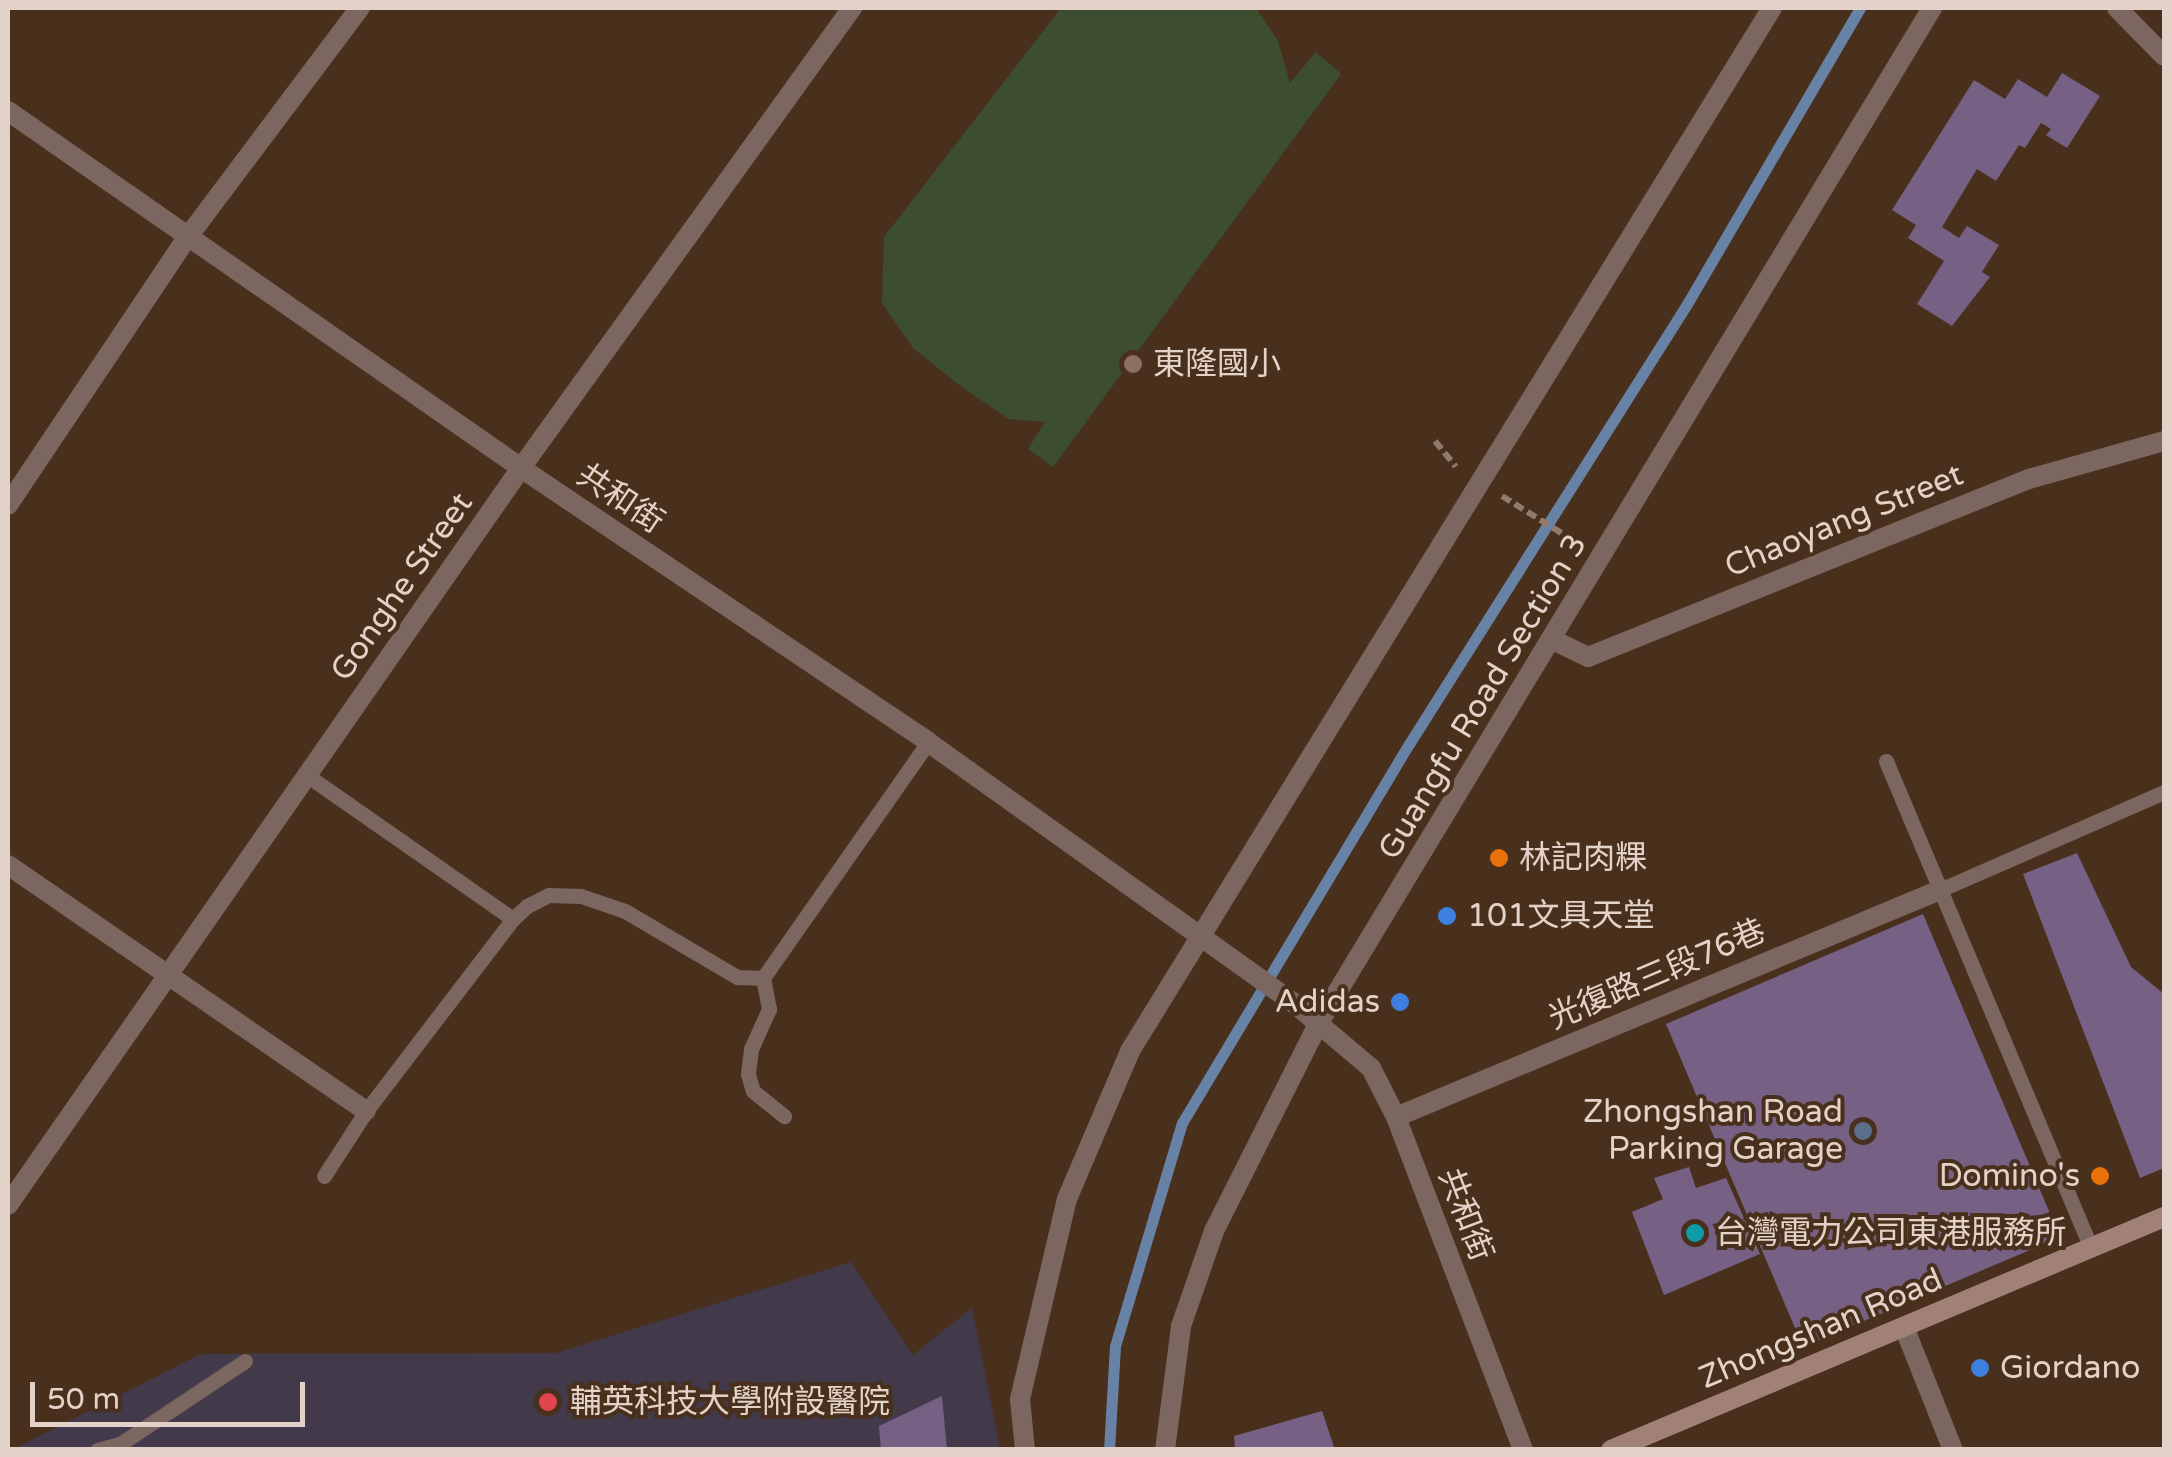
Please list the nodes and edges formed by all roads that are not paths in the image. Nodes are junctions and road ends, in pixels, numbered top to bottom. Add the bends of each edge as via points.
1 (360, 8) edge
2 (852, 8) edge
3 (1772, 8) edge
4 (1932, 8) edge
5 (2117, 8) edge
6 (2164, 56) edge
7 (8, 111) edge
8 (187, 238) junction
9 (2164, 441) edge
10 (521, 468) junction
11 (8, 505) edge
12 (1553, 640) junction
13 (928, 742) junction
14 (1886, 761) dead end
15 (308, 776) junction
16 (2164, 792) edge
17 (8, 866) edge
18 (1942, 889) junction
19 (513, 919) junction
20 (1199, 935) junction
21 (170, 976) junction
22 (764, 978) junction
23 (1318, 1024) junction
24 (366, 1111) junction
25 (784, 1116) dead end
26 (1396, 1117) junction
27 (324, 1176) dead end
28 (8, 1205) edge
29 (2164, 1217) edge
30 (2091, 1248) junction
31 (1904, 1327) junction
32 (245, 1361) dead end
33 (97, 1450) edge
34 (1025, 1450) edge
35 (1165, 1450) edge
36 (1522, 1450) edge
37 (1611, 1450) edge
38 (1953, 1450) edge

1 - 8 street
2 - 10 street, Gonghe Street
3 - 20 street
4 - 12 street, Guangfu Road Section 3
5 - 6 street
7 - 8 street, 共和街
8 - 10 street, 共和街
8 - 11 street
9 - 12 street, Chaoyang Street via 2029,479 1588,657
10 - 13 street, 共和街
10 - 15 street, Gonghe Street
12 - 23 street, Guangfu Road Section 3
13 - 20 street, 共和街
13 - 22 lane
14 - 18 lane
15 - 19 lane
15 - 21 street, Gonghe Street
16 - 18 lane
17 - 21 street
18 - 26 street, 光復路三段76巷
18 - 30 lane
19 - 22 lane via 549,894 581,896 625,911 737,977
19 - 24 lane
20 - 23 street, 共和街
20 - 34 street via 1130,1050 1068,1199 1020,1399
21 - 24 street
21 - 28 street, Gonghe Street
22 - 25 lane via 769,1009 751,1048 748,1074 753,1091
23 - 26 street, 共和街 via 1371,1068
23 - 35 street, Guangfu Road Section 3 via 1214,1230 1180,1326
24 - 27 lane
26 - 36 street, 共和街
29 - 30 main road, Zhongshan Road
30 - 31 main road, Zhongshan Road
31 - 37 main road, Zhongshan Road
31 - 38 street
32 - 33 lane via 120,1444

